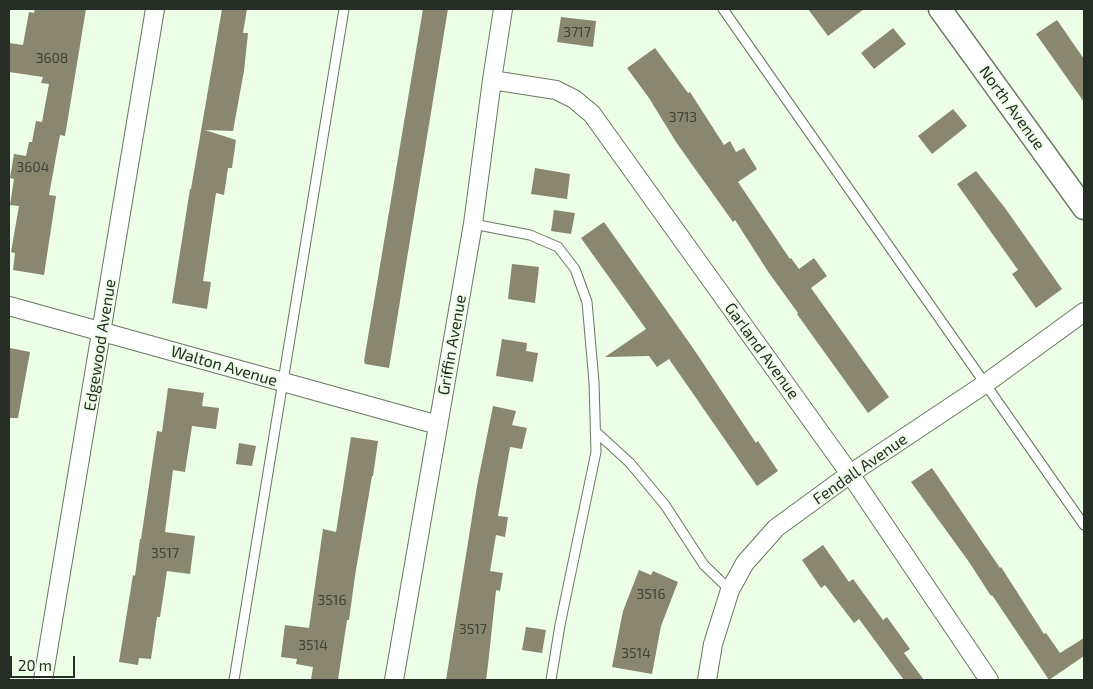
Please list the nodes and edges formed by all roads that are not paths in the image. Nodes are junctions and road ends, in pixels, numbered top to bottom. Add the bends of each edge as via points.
1 (155, 9) edge
2 (344, 9) edge
3 (502, 9) edge
4 (723, 9) edge
5 (946, 11) edge
6 (492, 80) junction
7 (1084, 208) edge
8 (473, 224) junction
9 (9, 306) edge
10 (1084, 312) edge
11 (102, 332) junction
12 (283, 382) junction
13 (985, 384) junction
14 (438, 425) junction
15 (595, 431) junction
16 (850, 474) junction
17 (1084, 525) edge
18 (730, 590) junction
19 (43, 680) edge
20 (234, 680) edge
21 (394, 680) edge
22 (551, 680) edge
23 (707, 680) edge
24 (989, 680) edge

1 - 11 street, Edgewood Avenue
2 - 12 lane
3 - 6 street, Griffin Avenue
4 - 13 lane
5 - 7 street, North Avenue
6 - 8 street, Griffin Avenue
6 - 16 street, Garland Avenue via 556,90 592,114
8 - 14 street, Griffin Avenue
8 - 15 lane via 530,235 558,247 575,269 587,302
9 - 11 street, Walton Avenue
10 - 13 street, Fendall Avenue
11 - 12 street, Walton Avenue
11 - 19 street, Edgewood Avenue
12 - 14 street, Walton Avenue
12 - 20 lane
13 - 16 street, Fendall Avenue
13 - 17 lane
14 - 21 street, Griffin Avenue
15 - 18 lane via 630,463 664,505 704,565
15 - 22 lane via 596,452
16 - 18 street, Fendall Avenue via 776,528 745,563
16 - 24 street, Garland Avenue
18 - 23 street, Fendall Avenue via 713,644

